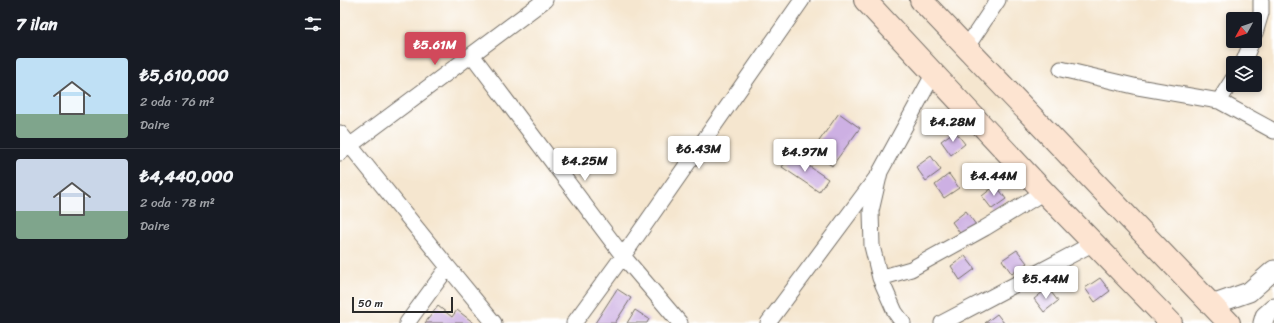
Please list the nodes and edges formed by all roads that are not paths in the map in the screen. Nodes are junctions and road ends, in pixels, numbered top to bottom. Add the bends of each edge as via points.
1 (545, 0) edge
2 (802, 0) edge
3 (865, 0) edge
4 (921, 0) edge
5 (998, 0) edge
6 (1261, 0) edge
7 (1261, 12) edge
8 (966, 48) junction
9 (472, 55) junction
10 (1061, 69) dead end
11 (934, 73) junction
12 (1226, 90) edge
13 (1219, 101) junction
14 (1274, 131) edge
15 (340, 133) edge
16 (345, 150) edge
17 (880, 172) junction
18 (1044, 192) junction
19 (1094, 243) junction
20 (623, 256) junction
21 (448, 267) junction
22 (1274, 270) edge
23 (880, 278) junction
24 (1212, 305) junction
25 (1274, 308) edge
26 (406, 323) edge
27 (494, 323) edge
28 (574, 323) edge
29 (680, 323) edge
30 (768, 323) edge
31 (903, 323) edge
32 (942, 323) edge
33 (1171, 323) edge
34 (1229, 323) edge
35 (1263, 323) edge

1 - 9 street
2 - 20 street
3 - 11 main road
4 - 8 main road
5 - 8 street
6 - 7 street
8 - 24 main road
9 - 16 street
9 - 20 street
10 - 13 street via 1138,87
11 - 17 street
11 - 18 main road
12 - 13 street
13 - 14 street
15 - 16 street
16 - 21 street
17 - 23 street via 871,211 872,246
17 - 30 street
18 - 19 main road
18 - 23 street via 911,269
19 - 32 street
19 - 33 main road
20 - 28 street
20 - 29 street
21 - 26 street
21 - 27 street
22 - 24 street via 1249,292
23 - 31 street via 895,312
24 - 34 main road
25 - 35 street via 1265,316

